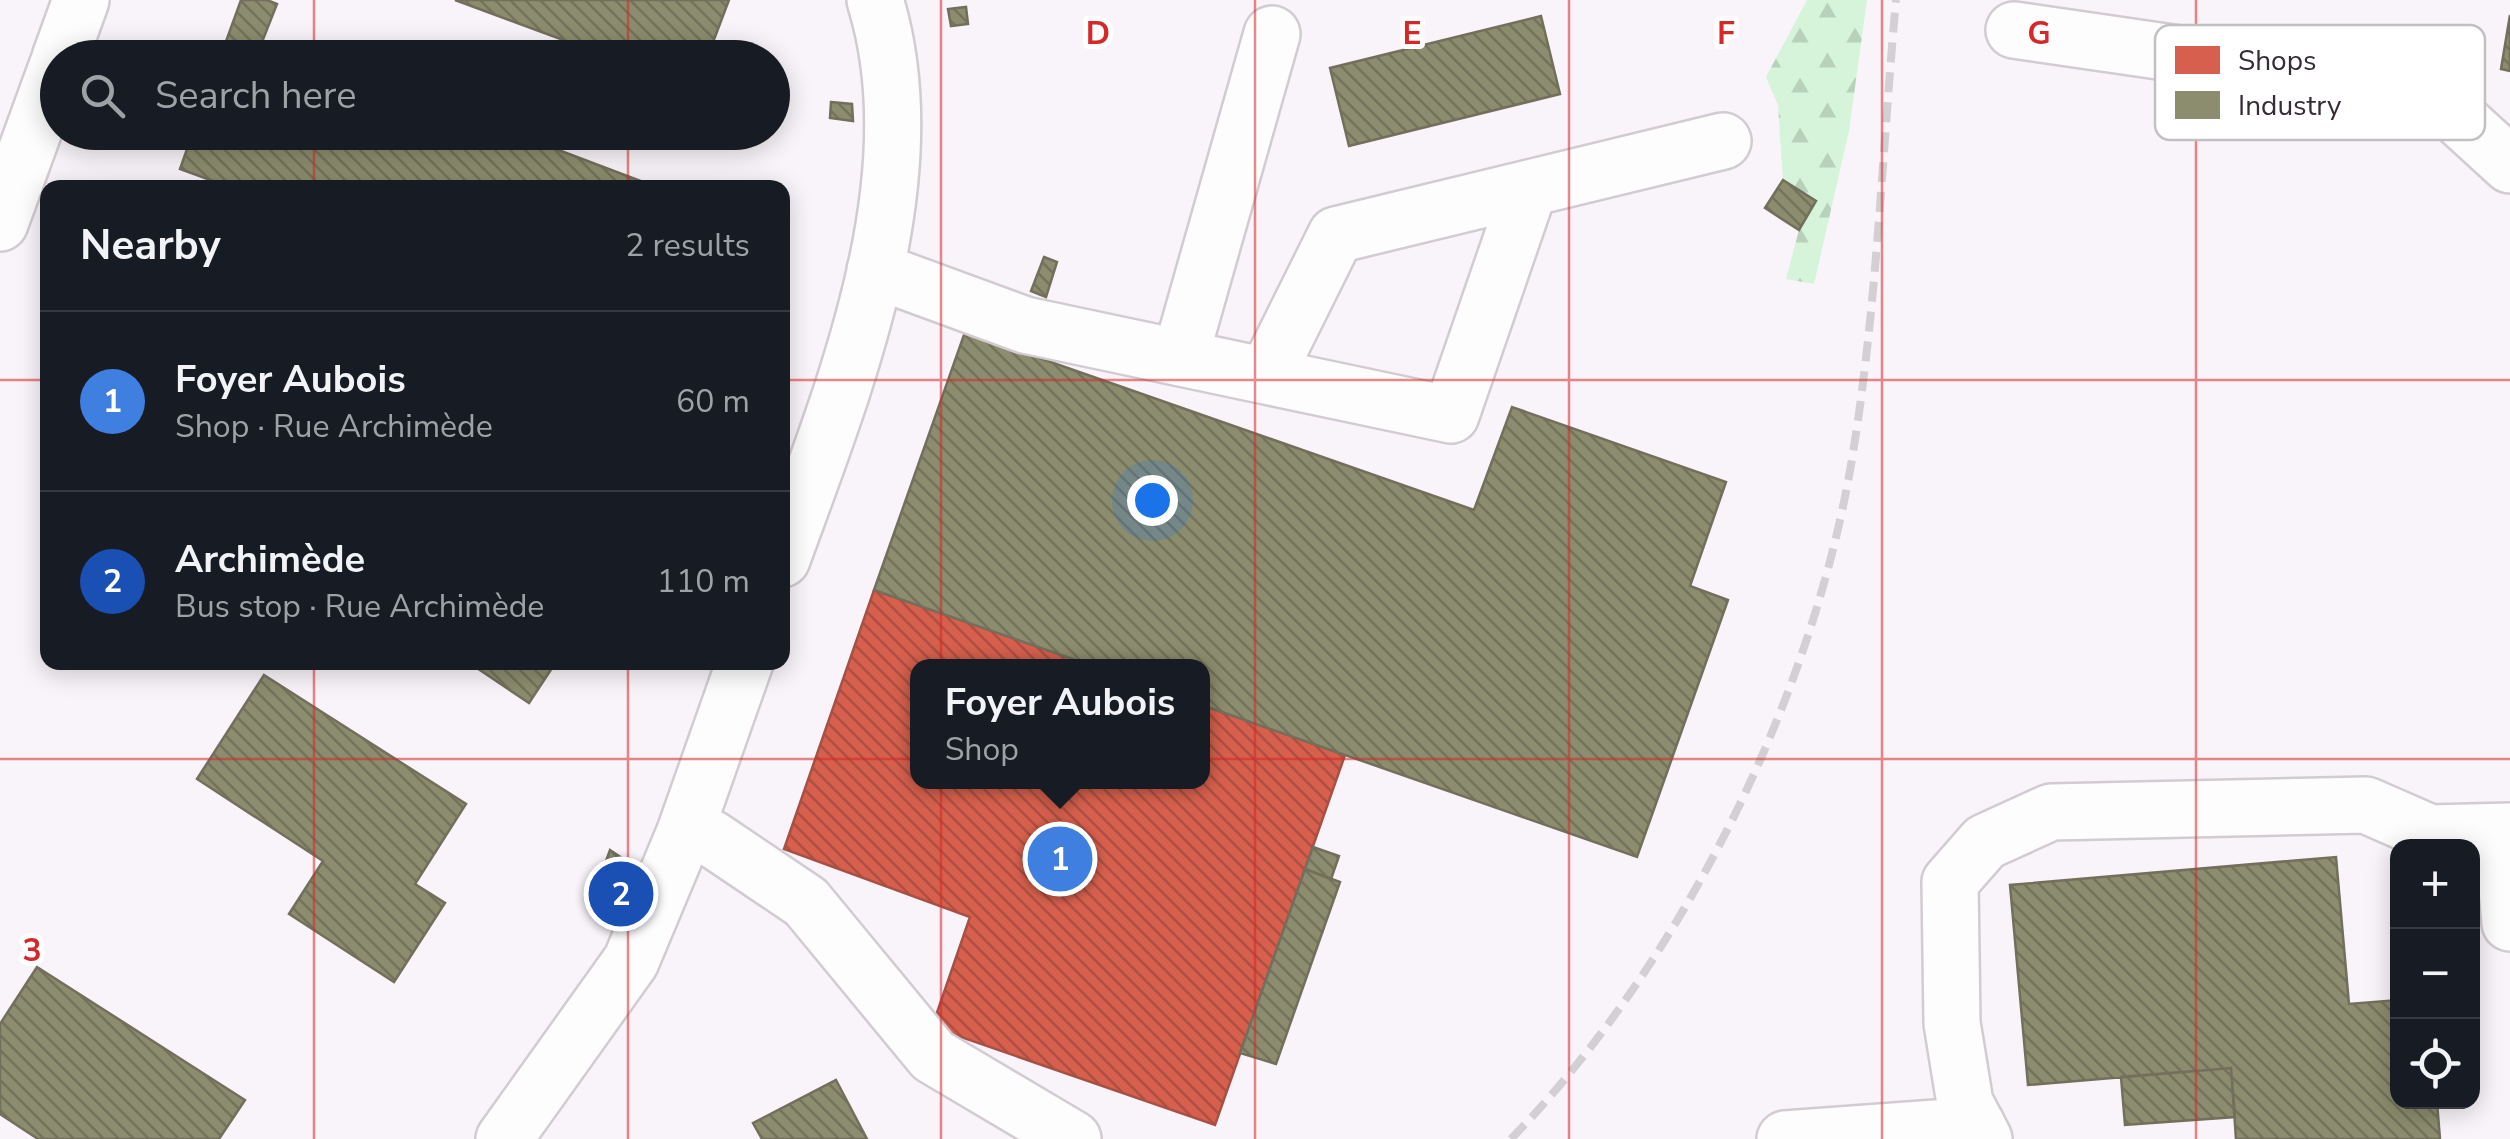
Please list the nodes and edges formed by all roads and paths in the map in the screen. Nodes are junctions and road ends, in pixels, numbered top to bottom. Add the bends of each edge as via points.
1 (81, 0) edge
2 (874, 0) edge
3 (2014, 30) dead end
4 (1272, 34) dead end
5 (67, 40) edge
6 (2155, 50) edge
7 (40, 113) edge
8 (2483, 140) edge
9 (1724, 141) dead end
10 (2510, 165) edge
11 (1529, 188) junction
12 (0, 223) edge
13 (874, 270) junction
14 (1180, 358) junction
15 (1266, 376) junction
16 (790, 537) edge
17 (742, 670) edge
18 (685, 832) junction
19 (2506, 832) edge
20 (2510, 923) edge
21 (1980, 1132) edge
22 (504, 1139) edge
23 (1073, 1139) edge
24 (1784, 1139) edge

1 - 5 street
2 - 13 street via 892,86 888,212
3 - 6 street
4 - 14 street
7 - 12 street
8 - 10 street
9 - 11 street
11 - 15 street via 1336,234
11 - 15 street via 1450,415
13 - 14 street via 1025,325
13 - 16 street via 851,370
14 - 15 street
17 - 18 street
18 - 22 street via 631,961
18 - 23 street via 712,838 806,902 933,1056
19 - 20 street
19 - 21 street via 2430,832 2366,805 2051,812 1984,842 1950,882 1952,1023 1965,1102
21 - 24 street

